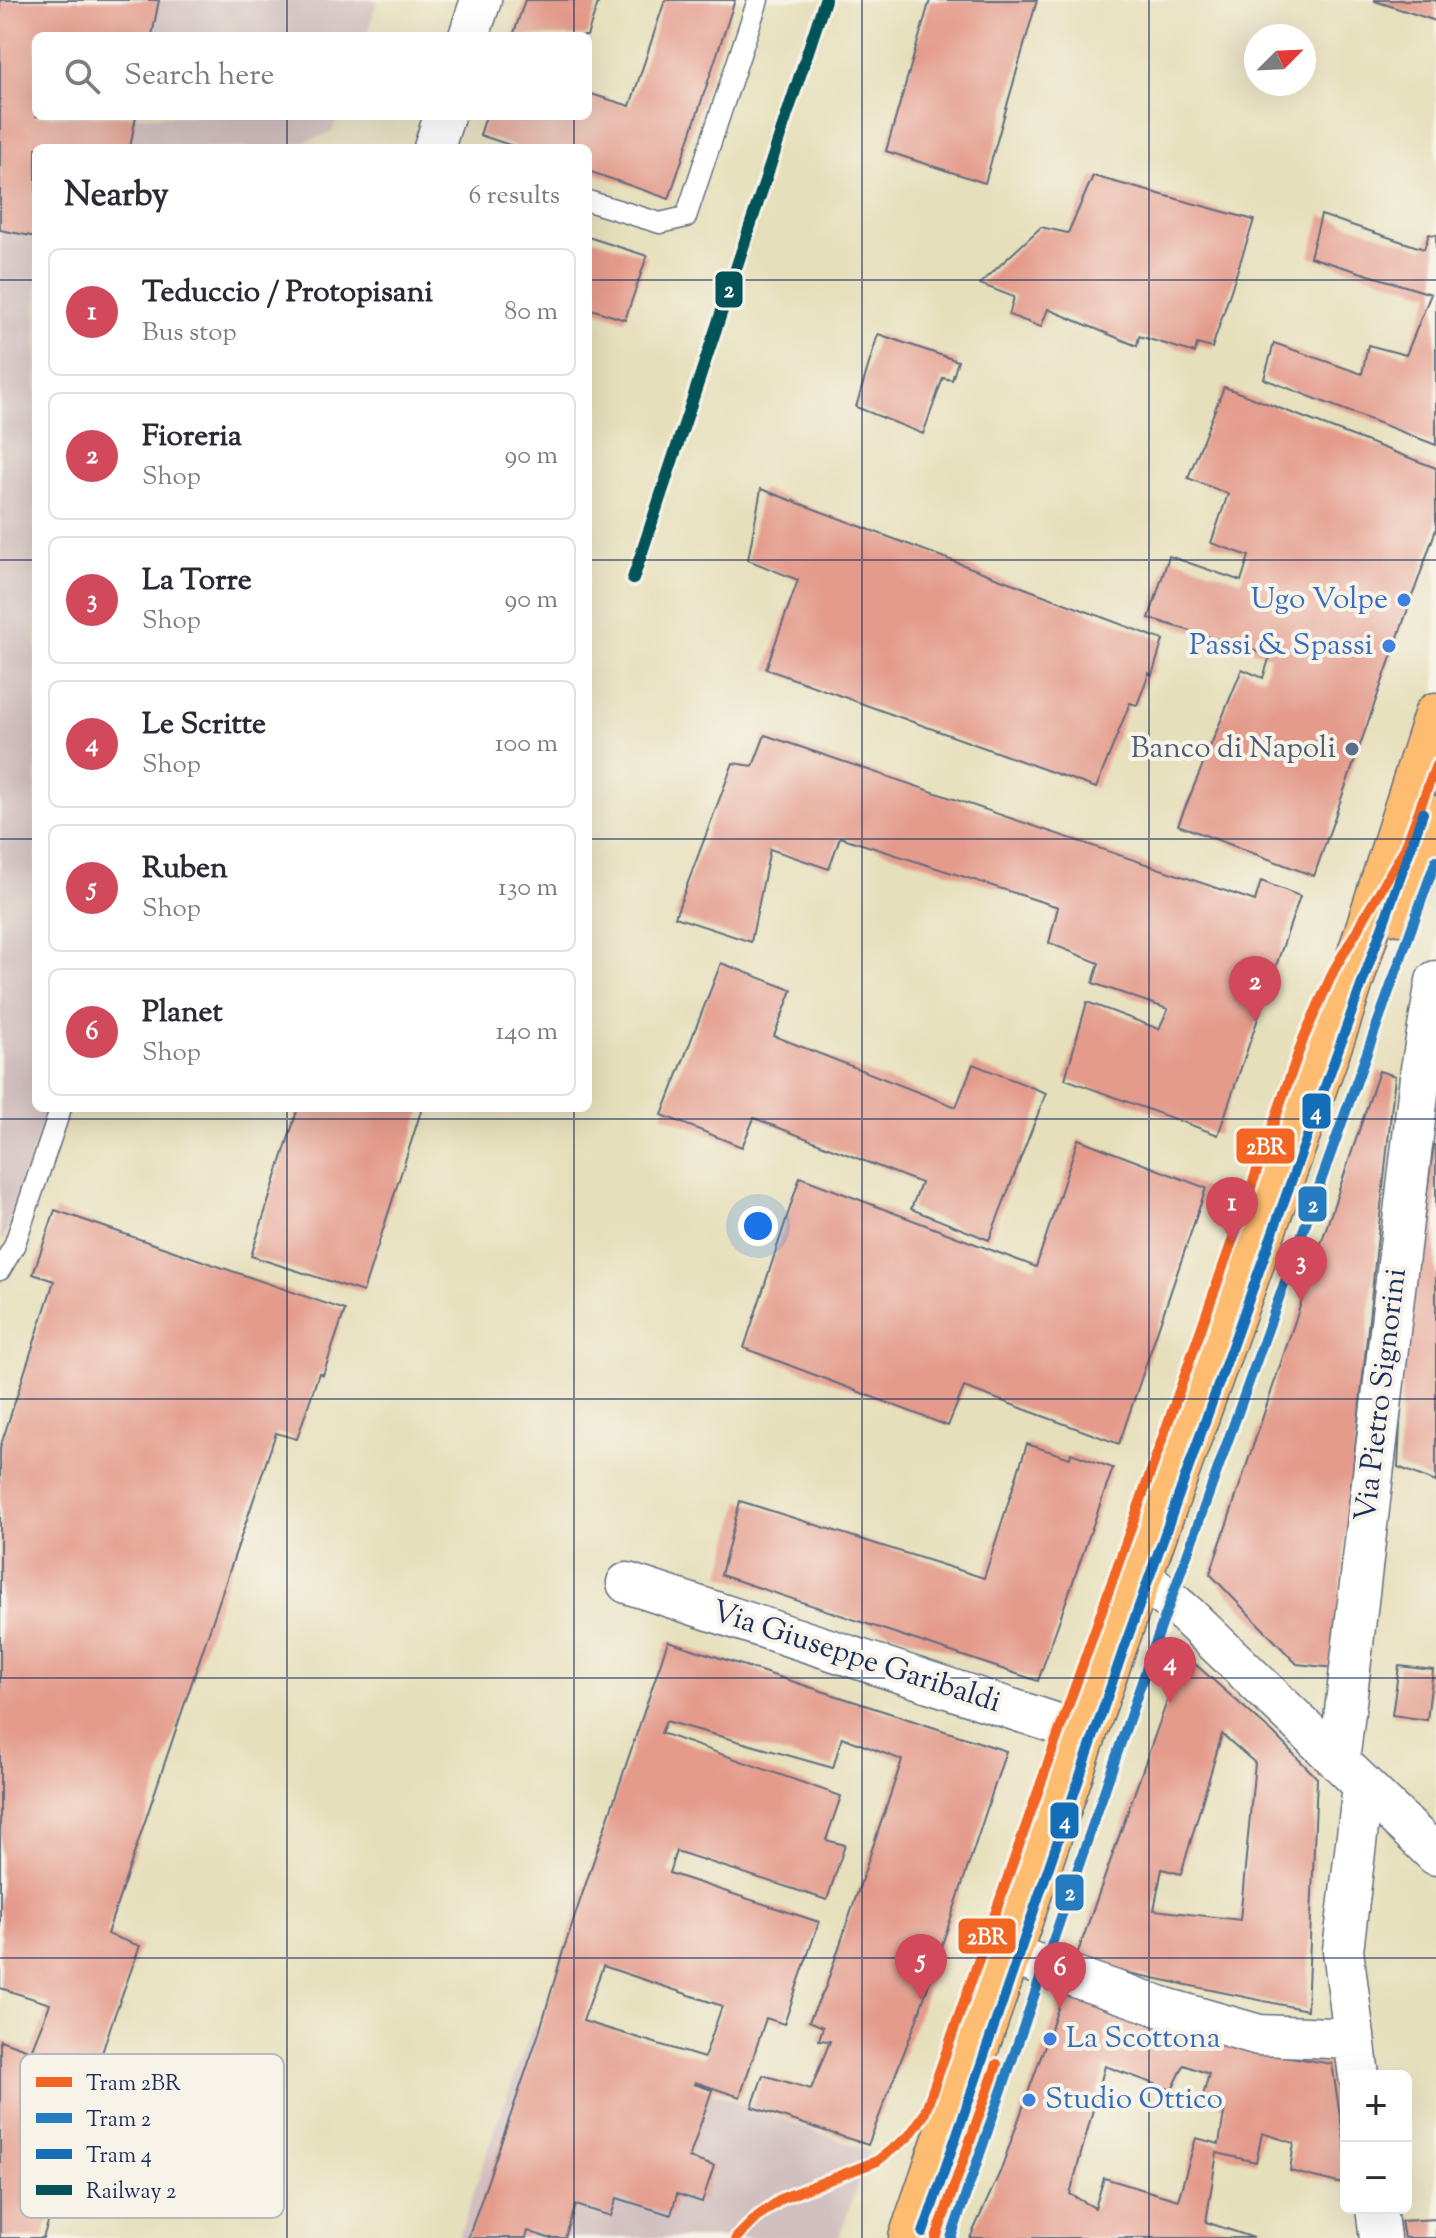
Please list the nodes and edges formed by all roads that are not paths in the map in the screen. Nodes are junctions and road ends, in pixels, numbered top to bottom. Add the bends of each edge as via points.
1 (481, 0) edge
2 (758, 0) edge
3 (470, 32) edge
4 (443, 120) edge
5 (435, 144) edge
6 (592, 202) edge
7 (1436, 715) edge
8 (1436, 765) edge
9 (1436, 818) edge
10 (1375, 903) junction
11 (1436, 981) edge
12 (1338, 1022) junction
13 (60, 1112) edge
14 (0, 1270) edge
15 (1141, 1576) junction
16 (627, 1583) dead end
17 (1085, 1733) junction
18 (1351, 1774) junction
19 (1436, 1855) edge
20 (1008, 1954) junction
21 (1357, 2057) edge
22 (1377, 2214) edge
23 (911, 2238) edge
24 (1380, 2238) edge

1 - 3 street
2 - 6 lane via 686,217 660,223
4 - 5 street
7 - 10 main road
8 - 10 lane via 1405,848
9 - 12 main road via 1392,935
10 - 12 main road
11 - 18 street, Via Pietro Signorini via 1419,1085
12 - 15 main road
13 - 14 lane via 14,1246
15 - 17 main road
15 - 18 street
16 - 17 street, Via Giuseppe Garibaldi
17 - 20 main road
18 - 19 street
18 - 21 street, Via Pietro Signorini via 1343,1950
20 - 21 street via 1165,2008
20 - 23 main road
22 - 24 street

